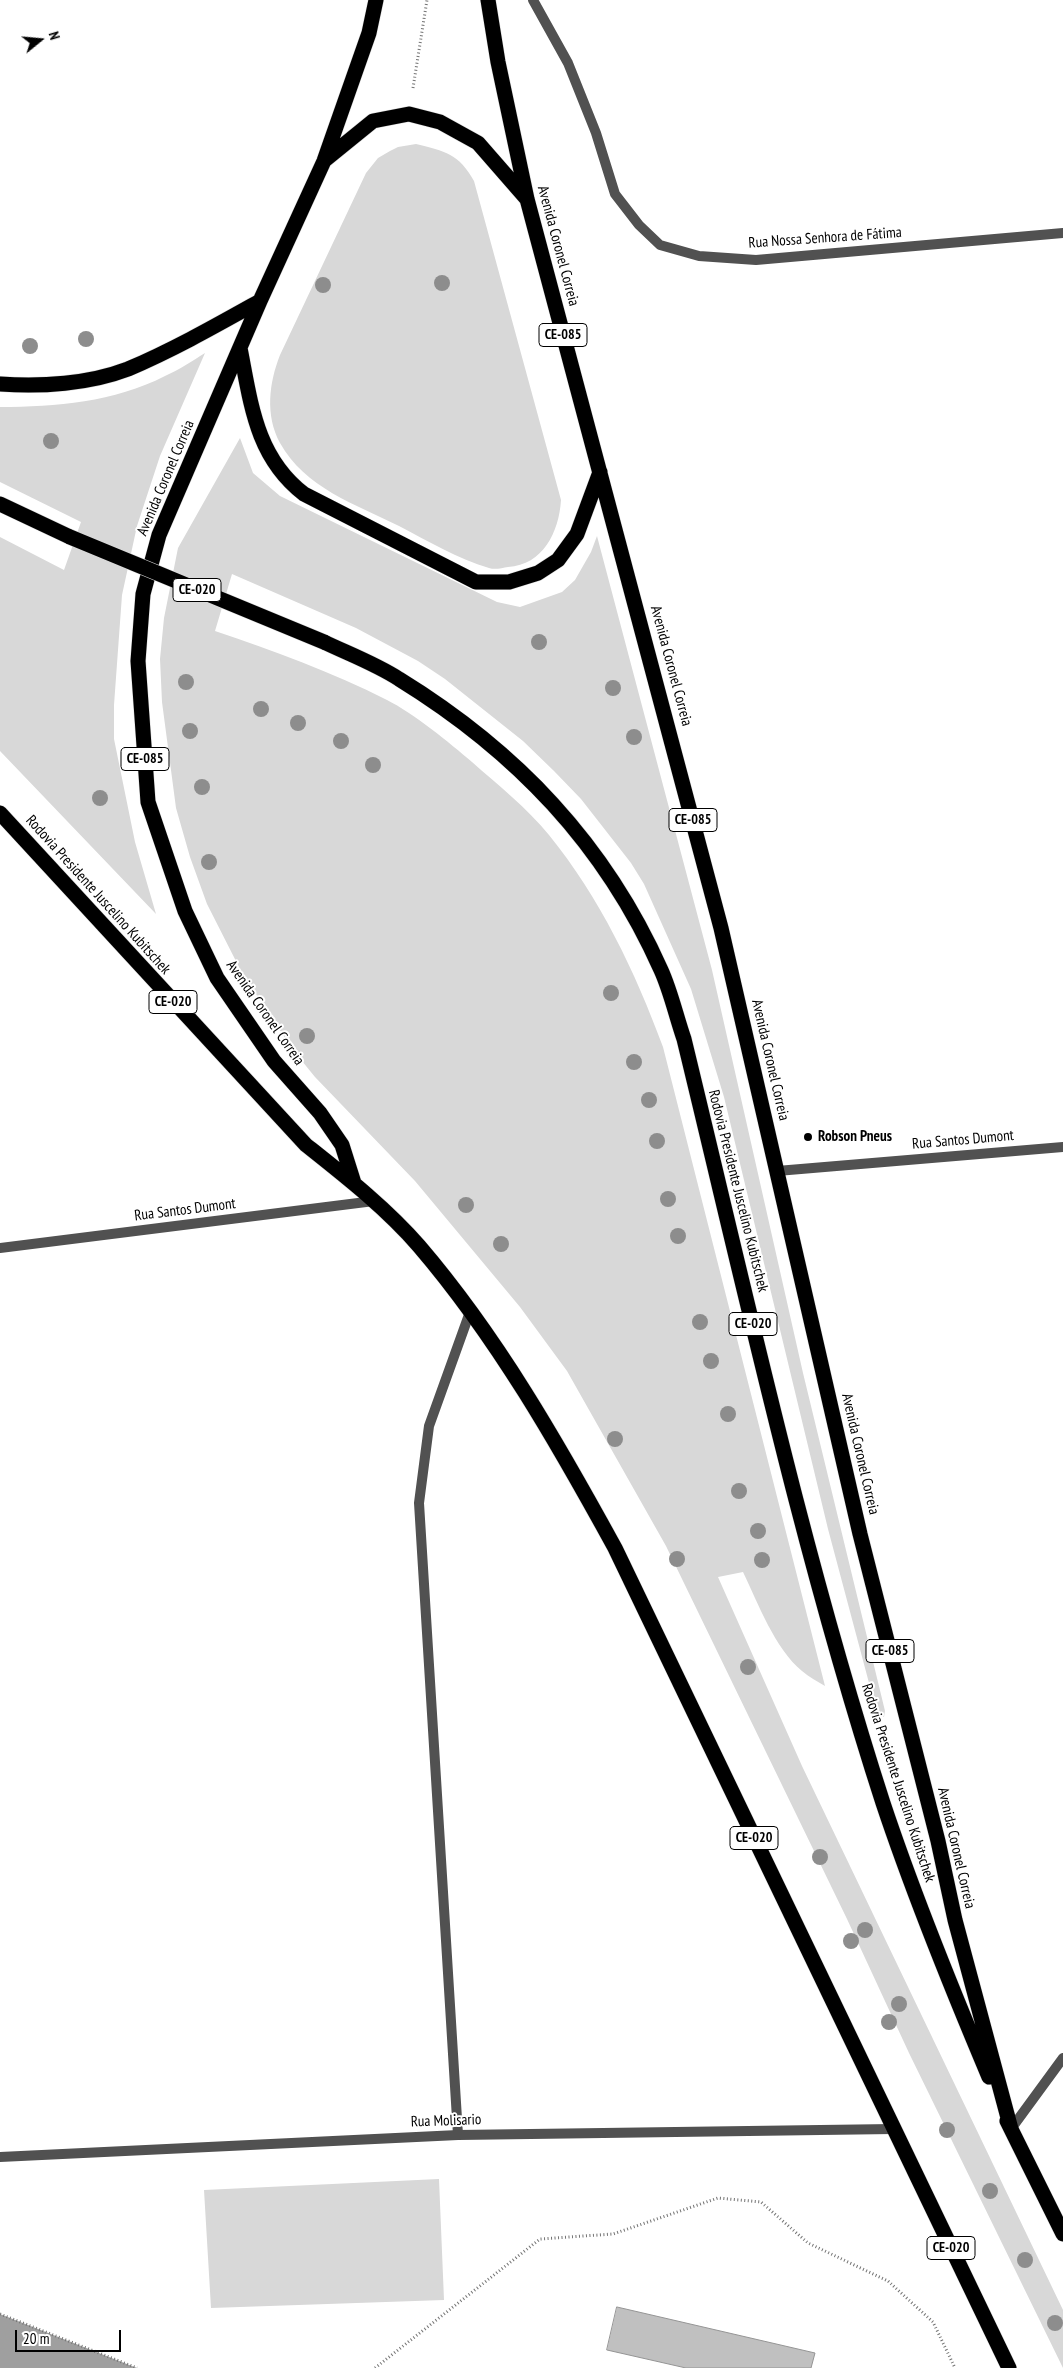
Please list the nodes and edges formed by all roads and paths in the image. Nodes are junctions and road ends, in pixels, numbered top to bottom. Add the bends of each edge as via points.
1 (376, 0) edge
2 (427, 0) edge
3 (488, 0) edge
4 (533, 0) edge
5 (409, 114) junction
6 (324, 161) junction
7 (527, 199) junction
8 (1063, 234) edge
9 (260, 301) junction
10 (240, 348) junction
11 (0, 384) edge
12 (600, 472) junction
13 (0, 504) edge
14 (0, 813) edge
15 (1063, 1146) edge
16 (777, 1171) junction
17 (354, 1183) junction
18 (374, 1201) junction
19 (0, 1248) edge
20 (470, 1312) junction
21 (1063, 2058) edge
22 (893, 2129) junction
23 (1011, 2129) junction
24 (458, 2135) junction
25 (0, 2157) edge
26 (1063, 2234) edge
27 (0, 2314) edge
28 (137, 2368) edge
29 (375, 2368) edge
30 (955, 2368) edge
31 (1009, 2368) edge

1 - 6 highway, Avenida Coronel Correia / CE-085 via 369,32
2 - 5 path
3 - 7 highway, Avenida Coronel Correia / CE-085
4 - 8 street, Rua Nossa Senhora de Fátima via 568,63 615,194 639,225 660,245 699,256 756,260
5 - 6 highway via 373,121
5 - 7 highway via 440,122 478,143
6 - 9 highway, Avenida Coronel Correia / CE-085
7 - 12 highway, Avenida Coronel Correia / CE-085
9 - 10 highway, Avenida Coronel Correia / CE-085
9 - 11 highway via 204,333 126,369 87,379 32,386
10 - 12 highway via 260,437 274,464 288,481 304,494 476,582 509,582 538,573 558,560 577,534
10 - 17 highway, Avenida Coronel Correia / CE-085 via 159,535 143,594 138,661 148,802 185,911 217,978 274,1061 320,1113 342,1145
12 - 16 highway, Avenida Coronel Correia / CE-085 via 718,919
13 - 23 highway, Rodovia Presidente Juscelino Kubitschek / CE-020, bridge via 70,537 324,642 398,678 491,743 554,803 595,856 635,919 662,972 684,1039 804,1532 884,1804 944,1971
14 - 17 highway, Rodovia Presidente Juscelino Kubitschek / CE-020 via 306,1145
15 - 16 street, Rua Santos Dumont
16 - 23 highway, Avenida Coronel Correia / CE-085 via 860,1534 955,1920
17 - 18 highway, Rodovia Presidente Juscelino Kubitschek / CE-020
18 - 19 street, Rua Santos Dumont
18 - 20 highway, Rodovia Presidente Juscelino Kubitschek / CE-020 via 418,1246
20 - 22 highway, Rodovia Presidente Juscelino Kubitschek / CE-020 via 573,1471 615,1548
20 - 24 street via 429,1426 419,1503
21 - 23 street
22 - 24 street, Rua Molisario
22 - 31 highway, Rodovia Presidente Juscelino Kubitschek / CE-020
23 - 26 highway, Rodovia Presidente Juscelino Kubitschek / CE-020
24 - 25 street, Rua Molisario
27 - 28 path
29 - 30 path via 540,2240 614,2234 718,2198 761,2202 808,2243 888,2281 933,2322

